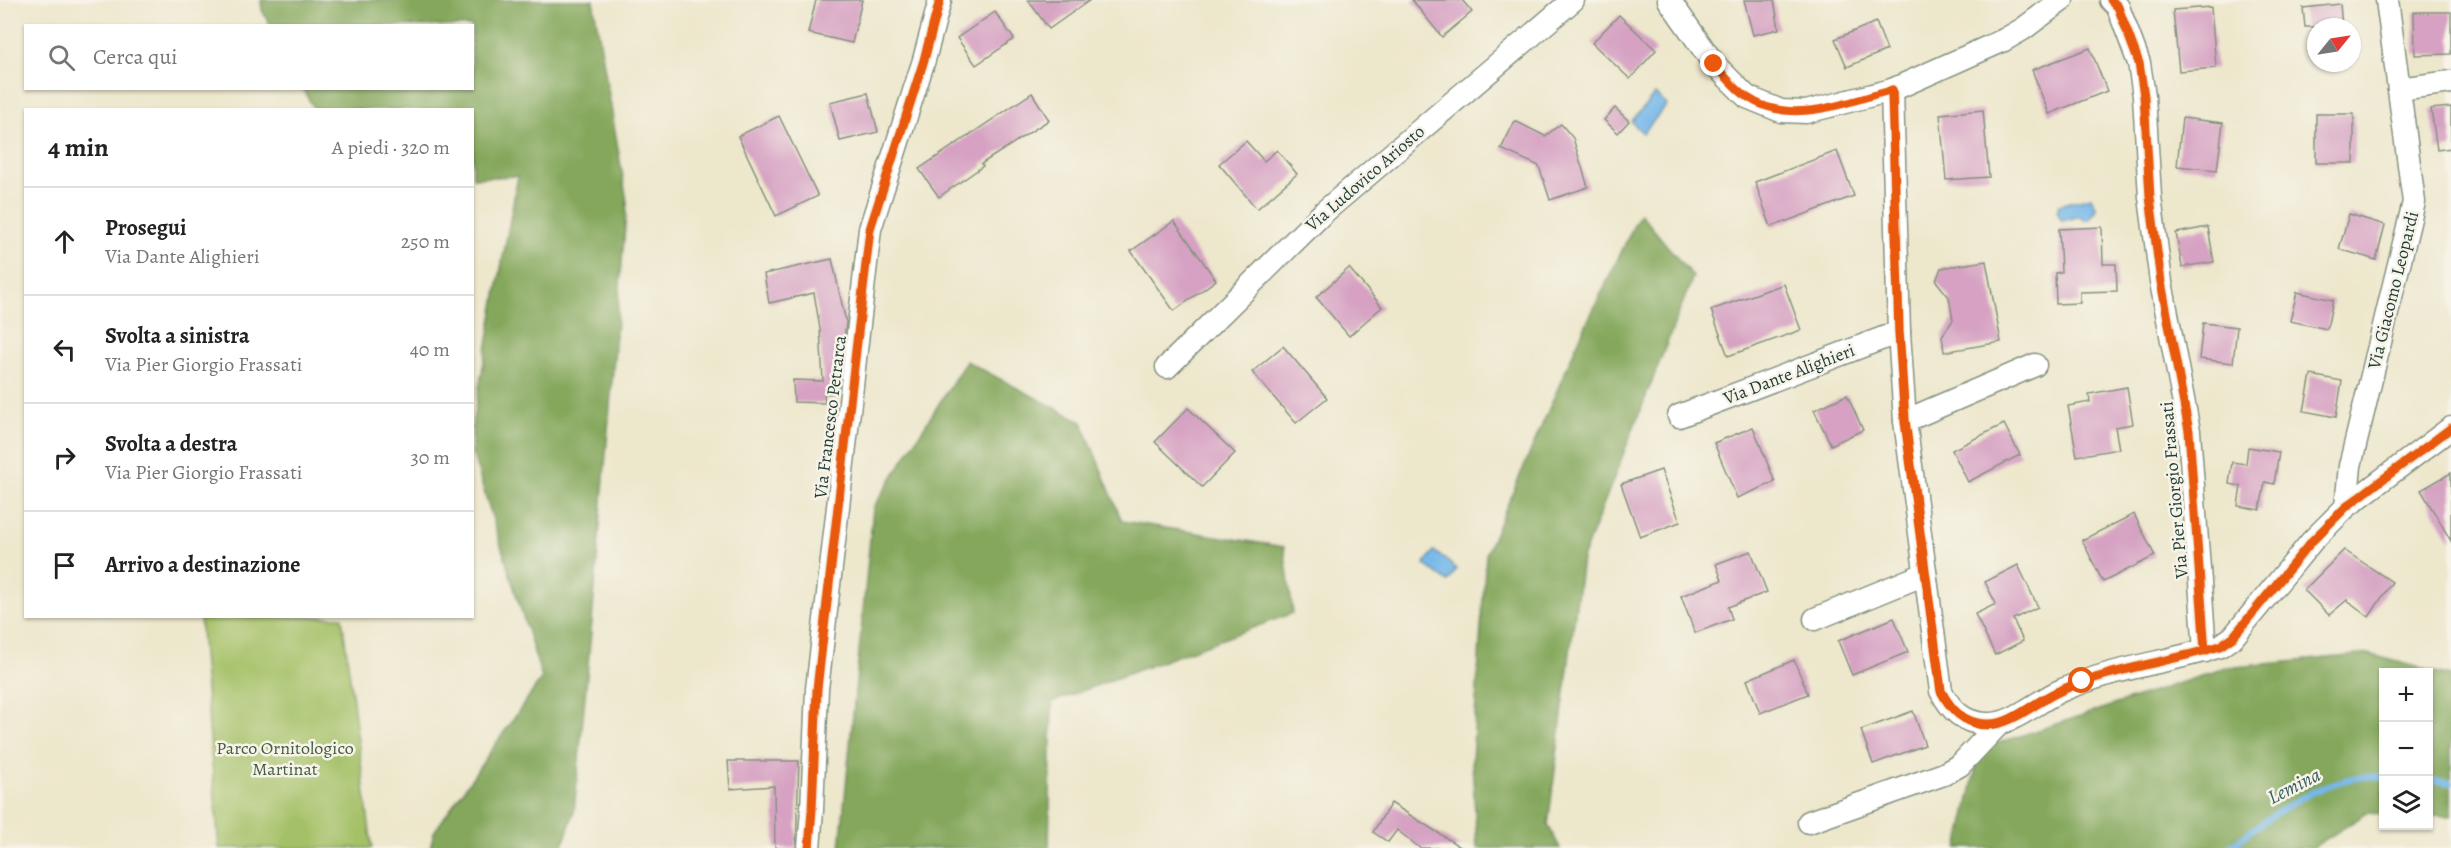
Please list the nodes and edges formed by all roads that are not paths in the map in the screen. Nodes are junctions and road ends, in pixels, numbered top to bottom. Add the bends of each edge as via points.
1 (940, 0) edge
2 (1573, 0) edge
3 (1669, 0) edge
4 (2062, 0) edge
5 (2111, 0) edge
6 (2387, 0) edge
7 (2451, 82) edge
8 (2399, 89) junction
9 (1892, 90) junction
10 (1899, 332) junction
11 (2035, 365) dead end
12 (1167, 368) dead end
13 (1679, 417) dead end
14 (1905, 421) junction
15 (2451, 428) edge
16 (2346, 507) junction
17 (1925, 574) junction
18 (1815, 619) dead end
19 (2205, 651) junction
20 (1999, 724) junction
21 (1809, 822) dead end
22 (808, 848) edge

1 - 22 street, Via Francesco Petrarca via 870,229 817,689
2 - 12 street, Via Ludovico Ariosto via 1324,212
3 - 9 street via 1714,64 1747,97 1781,111 1806,112
4 - 9 street via 2004,40
5 - 19 street, Via Pier Giorgio Frassati via 2118,7 2139,63 2144,96 2159,272 2190,431
6 - 8 street, Via Giacomo Leopardi
7 - 8 street
8 - 16 street, Via Giacomo Leopardi via 2414,202 2350,466
9 - 10 street
10 - 13 street, Via Dante Alighieri
10 - 14 street
11 - 14 street
14 - 17 street
15 - 16 street
16 - 19 street via 2312,541 2233,637
17 - 18 street
17 - 20 street via 1941,691 1949,707 1962,718
19 - 20 street via 2082,681
20 - 21 street via 1960,765 1944,774

